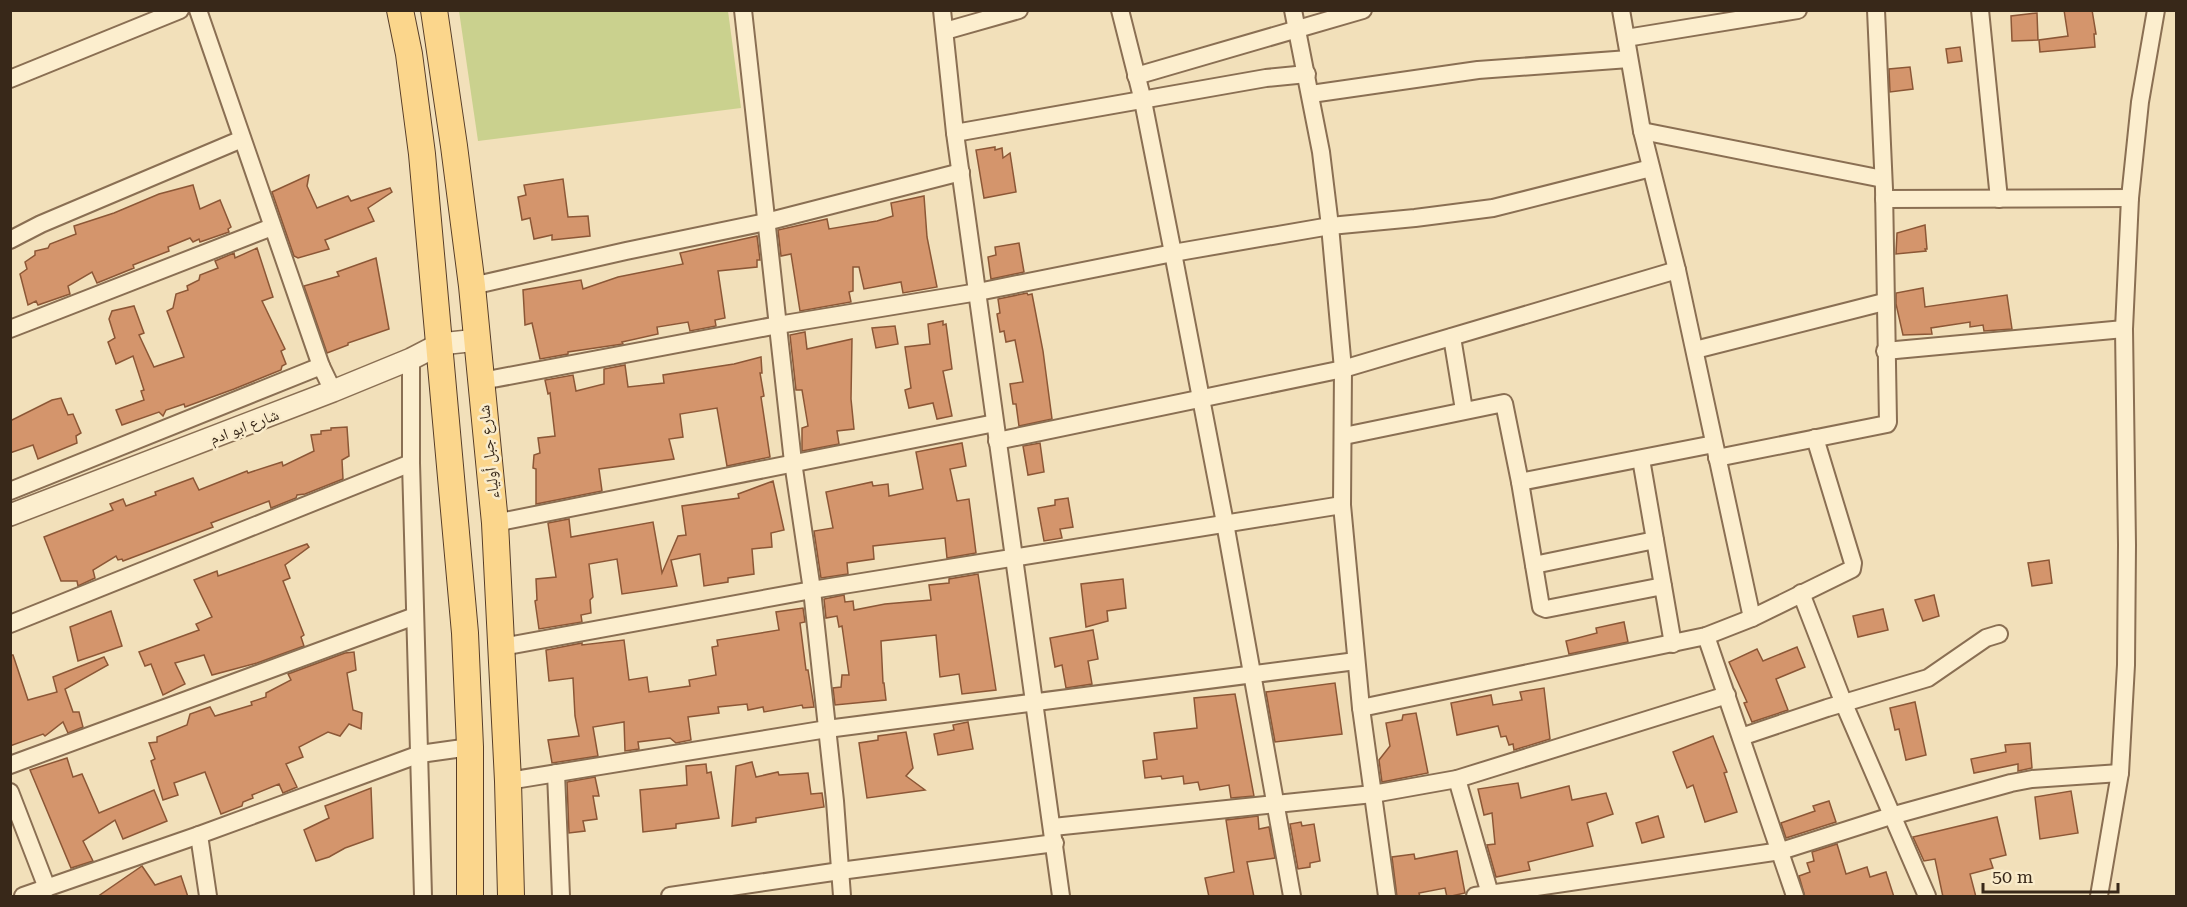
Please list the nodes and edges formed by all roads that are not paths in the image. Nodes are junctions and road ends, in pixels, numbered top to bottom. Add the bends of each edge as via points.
1 (180, 10) edge
2 (198, 10) edge
3 (400, 10) edge
4 (434, 10) edge
5 (743, 10) edge
6 (942, 10) edge
7 (1019, 10) edge
8 (1119, 10) edge
9 (1293, 10) edge
10 (1363, 10) edge
11 (1621, 10) edge
12 (1797, 10) edge
13 (1876, 10) edge
14 (1980, 10) edge
15 (2156, 10) edge
16 (1297, 28) junction
17 (945, 31) junction
18 (1626, 38) junction
19 (1629, 59) junction
20 (1307, 74) junction
21 (1136, 76) junction
22 (10, 79) edge
23 (1311, 94) junction
24 (1143, 101) junction
25 (1642, 131) junction
26 (955, 133) junction
27 (242, 140) junction
28 (1651, 168) junction
29 (961, 172) junction
30 (1883, 179) junction
31 (2130, 198) junction
32 (1884, 199) junction
33 (1999, 199) junction
34 (766, 222) junction
35 (1330, 226) junction
36 (272, 227) junction
37 (10, 240) edge
38 (1173, 253) junction
39 (1677, 270) junction
40 (472, 286) junction
41 (978, 292) junction
42 (1884, 302) junction
43 (778, 325) junction
44 (2124, 329) junction
45 (10, 330) edge
46 (1452, 337) junction
47 (478, 340) junction
48 (440, 344) junction
49 (1695, 350) junction
50 (1885, 351) junction
51 (411, 359) junction
52 (321, 366) junction
53 (1343, 369) junction
54 (482, 381) junction
55 (333, 391) junction
56 (1201, 398) junction
57 (1464, 410) junction
58 (995, 423) junction
59 (1344, 436) junction
60 (1815, 438) junction
61 (998, 441) junction
62 (1715, 451) junction
63 (1641, 459) junction
64 (793, 462) junction
65 (411, 463) junction
66 (1520, 482) junction
67 (10, 491) edge
68 (1342, 505) junction
69 (10, 515) edge
70 (1225, 523) junction
71 (495, 524) junction
72 (1655, 540) junction
73 (1015, 558) junction
74 (1534, 564) junction
75 (1663, 586) junction
76 (812, 590) junction
77 (1801, 593) junction
78 (415, 616) junction
79 (1752, 618) junction
80 (10, 624) edge
81 (1999, 634) dead end
82 (1706, 636) junction
83 (1673, 644) junction
84 (502, 647) junction
85 (1356, 661) junction
86 (1252, 675) junction
87 (1727, 695) junction
88 (1033, 703) junction
89 (1844, 704) junction
90 (1361, 708) junction
91 (827, 729) junction
92 (1741, 737) junction
93 (470, 747) junction
94 (420, 754) junction
95 (10, 765) edge
96 (556, 773) junction
97 (2120, 773) junction
98 (1457, 779) junction
99 (508, 781) junction
100 (10, 792) edge
101 (1373, 794) junction
102 (1276, 803) junction
103 (1892, 816) junction
104 (199, 835) junction
105 (1054, 835) junction
106 (1781, 851) junction
107 (840, 871) junction
108 (47, 888) junction
109 (1483, 895) edge
110 (422, 896) edge
111 (23, 897) edge
112 (208, 897) edge
113 (470, 897) edge
114 (511, 897) edge
115 (561, 897) edge
116 (670, 897) edge
117 (842, 897) edge
118 (1061, 897) edge
119 (1292, 897) edge
120 (1387, 897) edge
121 (1795, 897) edge
122 (1927, 897) edge
123 (2099, 897) edge

1 - 22 street
2 - 27 street
3 - 48 main road via 422,154
4 - 40 main road, شارع جبل أولياء
5 - 34 street
6 - 17 street
7 - 17 street
8 - 21 street
9 - 16 street
10 - 16 street
11 - 18 street
12 - 18 street
13 - 30 street
14 - 33 street
15 - 31 street via 2140,102
16 - 20 street
16 - 21 street
17 - 26 street
18 - 19 street
19 - 23 street via 1478,70
19 - 25 street
20 - 23 street
20 - 24 street
21 - 24 street
23 - 35 street
24 - 26 street
24 - 38 street
25 - 28 street
25 - 30 street
26 - 29 street
27 - 36 street
27 - 37 street
28 - 35 street via 1493,208
28 - 39 street
29 - 34 street
29 - 41 street
30 - 32 street
31 - 33 street
31 - 44 street
32 - 33 street
32 - 42 street
34 - 40 street
34 - 43 street
35 - 38 street
35 - 53 street
36 - 45 street
36 - 52 street
38 - 41 street
38 - 56 street
39 - 46 street
39 - 49 street
40 - 47 main road, شارع جبل أولياء
41 - 43 street
41 - 58 street
42 - 49 street
42 - 50 street
43 - 54 street
43 - 64 street
44 - 50 street
44 - 97 street via 2126,665
46 - 53 street
46 - 57 street
47 - 48 street, شارع ابو ادم
47 - 54 main road, شارع جبل أولياء
48 - 51 street, شارع ابو ادم
48 - 93 main road via 465,633
49 - 62 street
50 - 60 street via 1887,424
51 - 55 street, شارع ابو ادم
51 - 65 street
52 - 55 street
52 - 67 street
53 - 56 street
53 - 59 street
54 - 71 main road, شارع جبل أولياء
55 - 69 street, شارع ابو ادم
56 - 61 street
56 - 70 street
57 - 59 street
57 - 66 street via 1505,404
58 - 61 street
58 - 64 street
59 - 68 street
60 - 62 street
60 - 77 street via 1853,567
61 - 73 street
62 - 63 street
62 - 79 street
63 - 66 street
63 - 72 street
64 - 71 street
64 - 76 street
65 - 78 street
65 - 80 street
66 - 74 street
68 - 70 street
68 - 85 street
70 - 73 street
70 - 86 street
71 - 84 main road, شارع جبل أولياء
72 - 74 street
72 - 75 street
73 - 76 street
73 - 88 street
74 - 75 street via 1543,609
75 - 83 street
76 - 84 street
76 - 91 street
77 - 79 street
77 - 89 street
78 - 94 street
78 - 95 street
79 - 82 street
81 - 89 street via 1986,638 1928,678
82 - 83 street
82 - 87 street
83 - 90 street
84 - 99 main road, شارع جبل أولياء
85 - 86 street
85 - 90 street
86 - 88 street
86 - 102 street
87 - 92 street
87 - 98 street
88 - 91 street
88 - 105 street
89 - 92 street
89 - 103 street
90 - 101 street
91 - 96 street
91 - 107 street
92 - 106 street
93 - 94 street
93 - 113 main road
94 - 104 street
94 - 110 street
96 - 99 street
96 - 115 street
97 - 103 street via 2032,779
97 - 123 street
98 - 101 street
98 - 109 street
99 - 114 main road, شارع جبل أولياء
100 - 108 street
101 - 102 street
101 - 120 street
102 - 105 street
102 - 119 street
103 - 106 street
103 - 122 street
104 - 108 street
104 - 112 street
105 - 107 street
105 - 118 street
106 - 109 street
106 - 121 street
107 - 116 street
107 - 117 street
108 - 111 street

